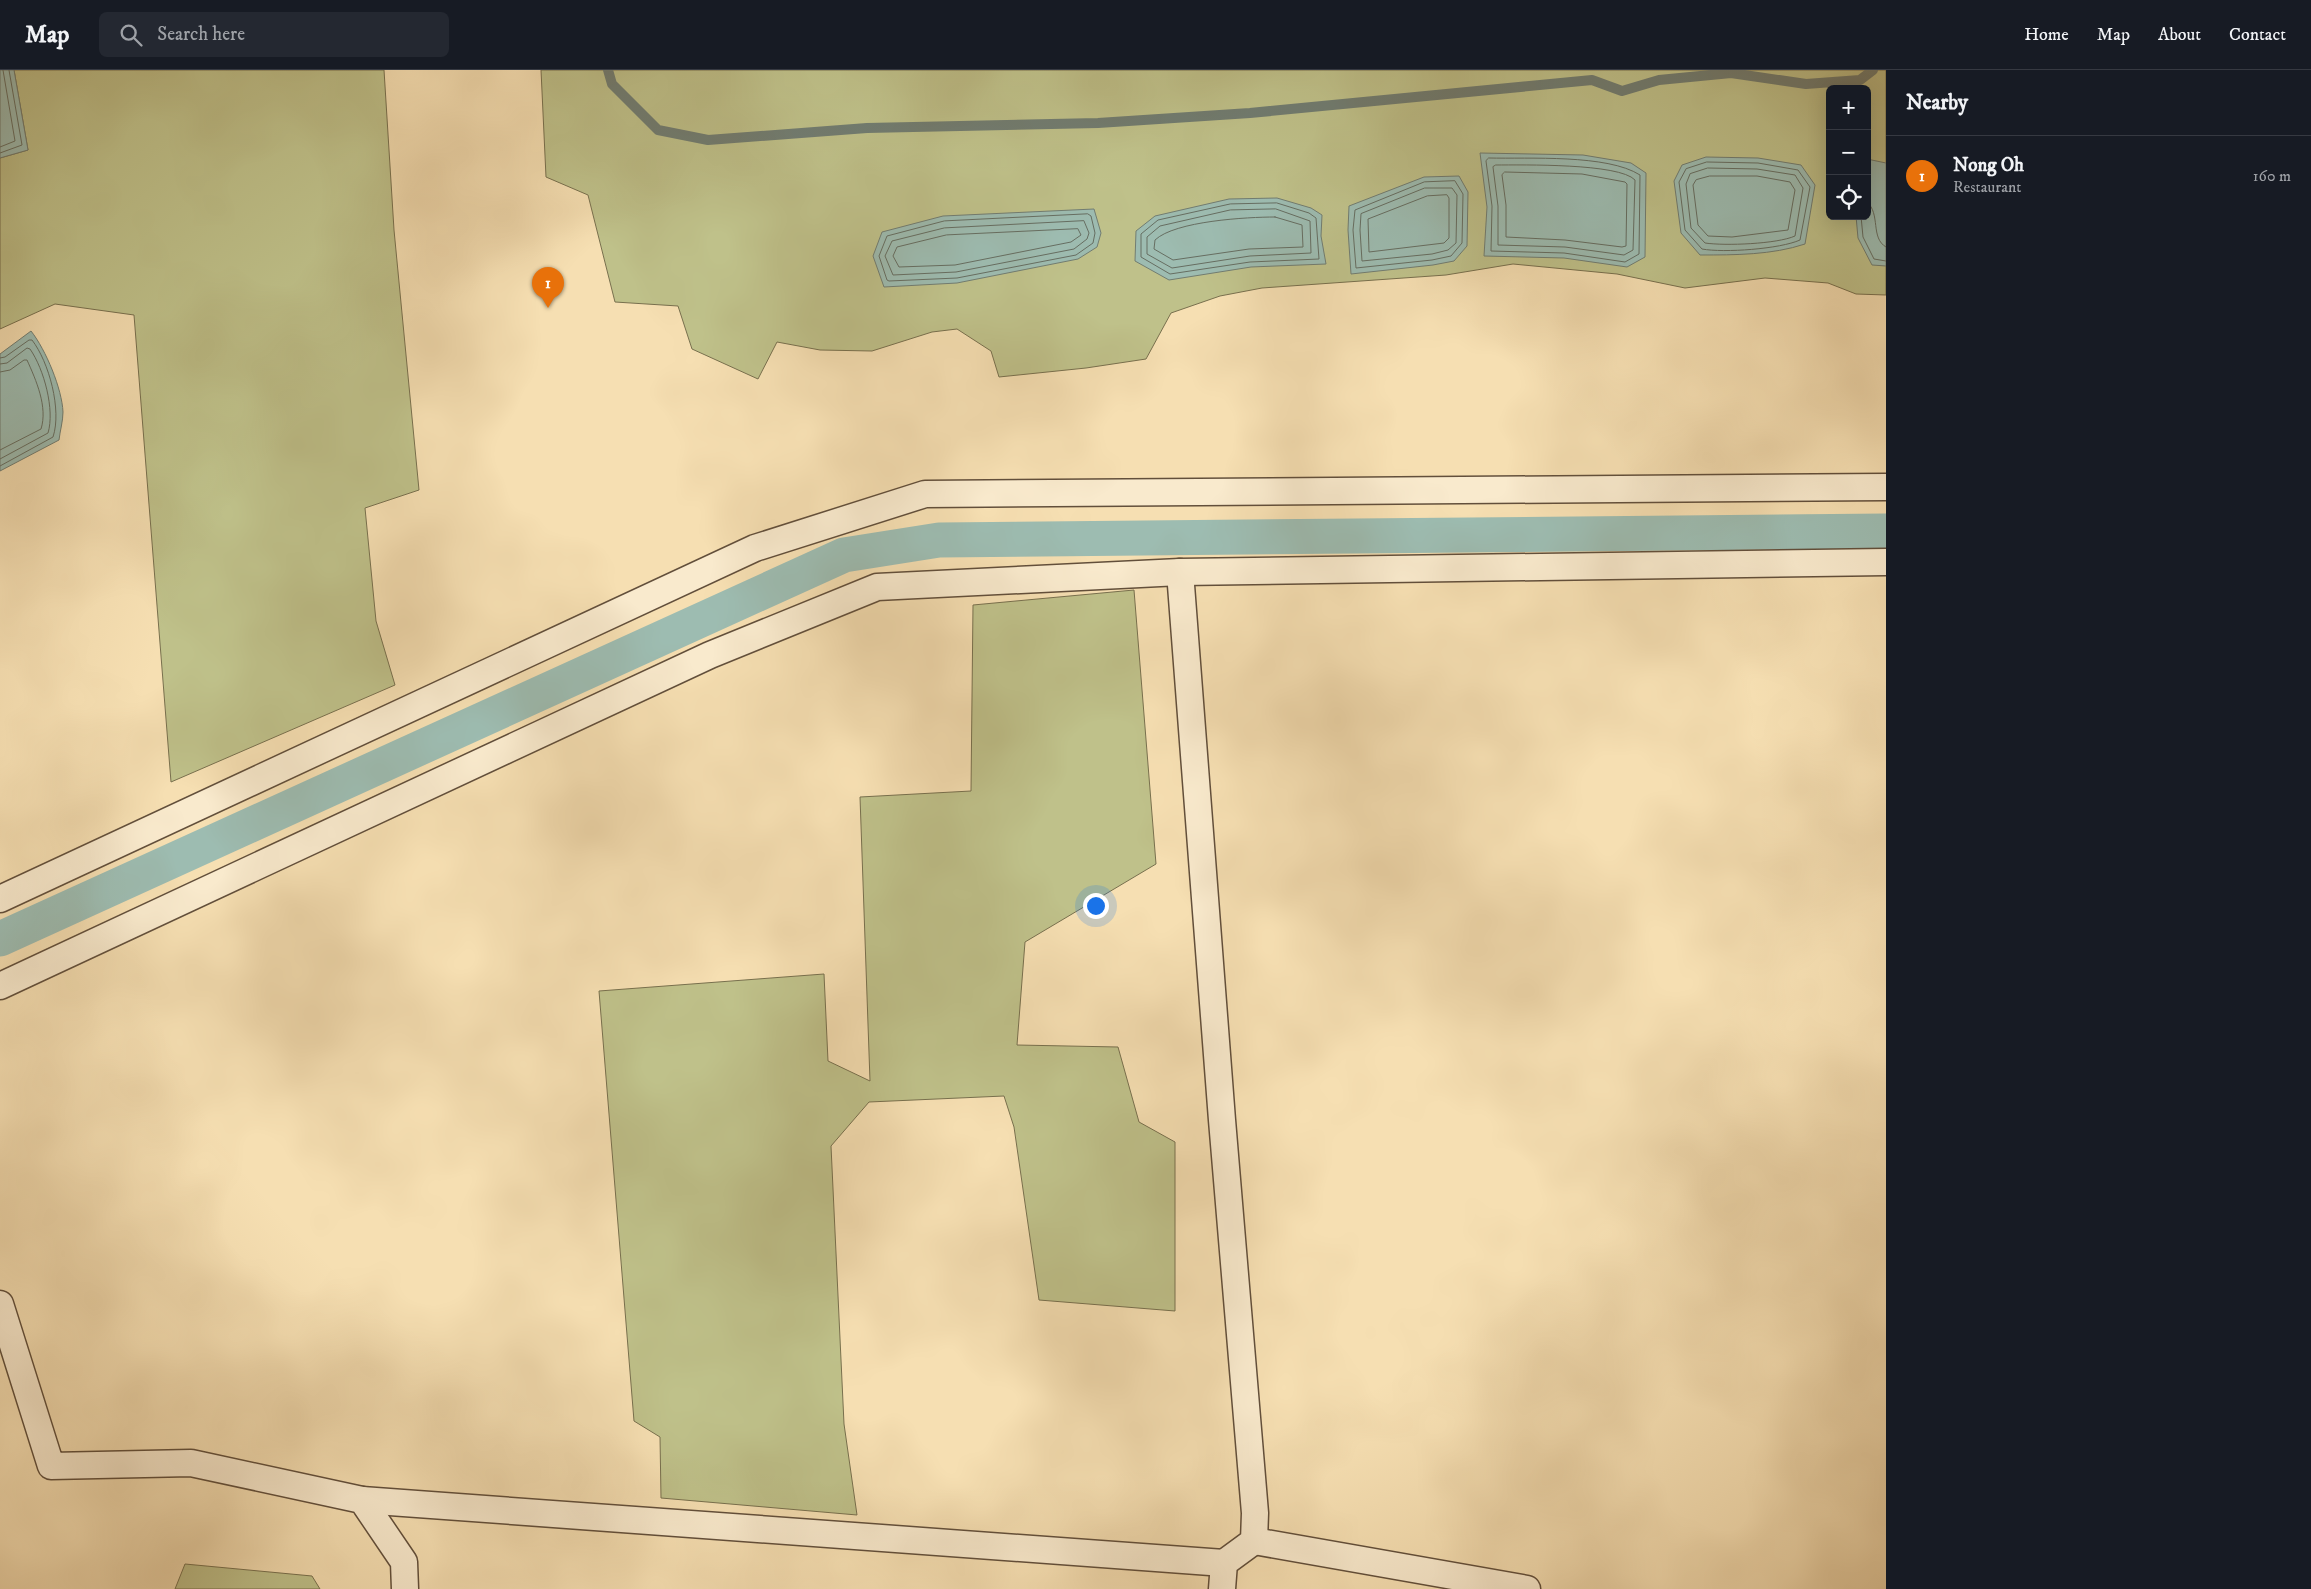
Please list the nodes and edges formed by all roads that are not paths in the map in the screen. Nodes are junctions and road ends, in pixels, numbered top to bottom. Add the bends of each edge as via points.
1 (1886, 487) edge
2 (1886, 562) edge
3 (1180, 572) junction
4 (0, 900) edge
5 (0, 986) edge
6 (0, 1304) edge
7 (362, 1500) junction
8 (1254, 1541) junction
9 (1224, 1563) junction
10 (405, 1589) edge
11 (1222, 1589) edge
12 (1527, 1589) edge

1 - 4 street via 925,494 755,548
2 - 3 street
3 - 5 street via 877,587 710,655
3 - 8 street via 1254,1504
6 - 7 street via 51,1466 191,1463
7 - 9 street
7 - 10 street via 404,1562
8 - 9 street
8 - 12 street
9 - 11 street

